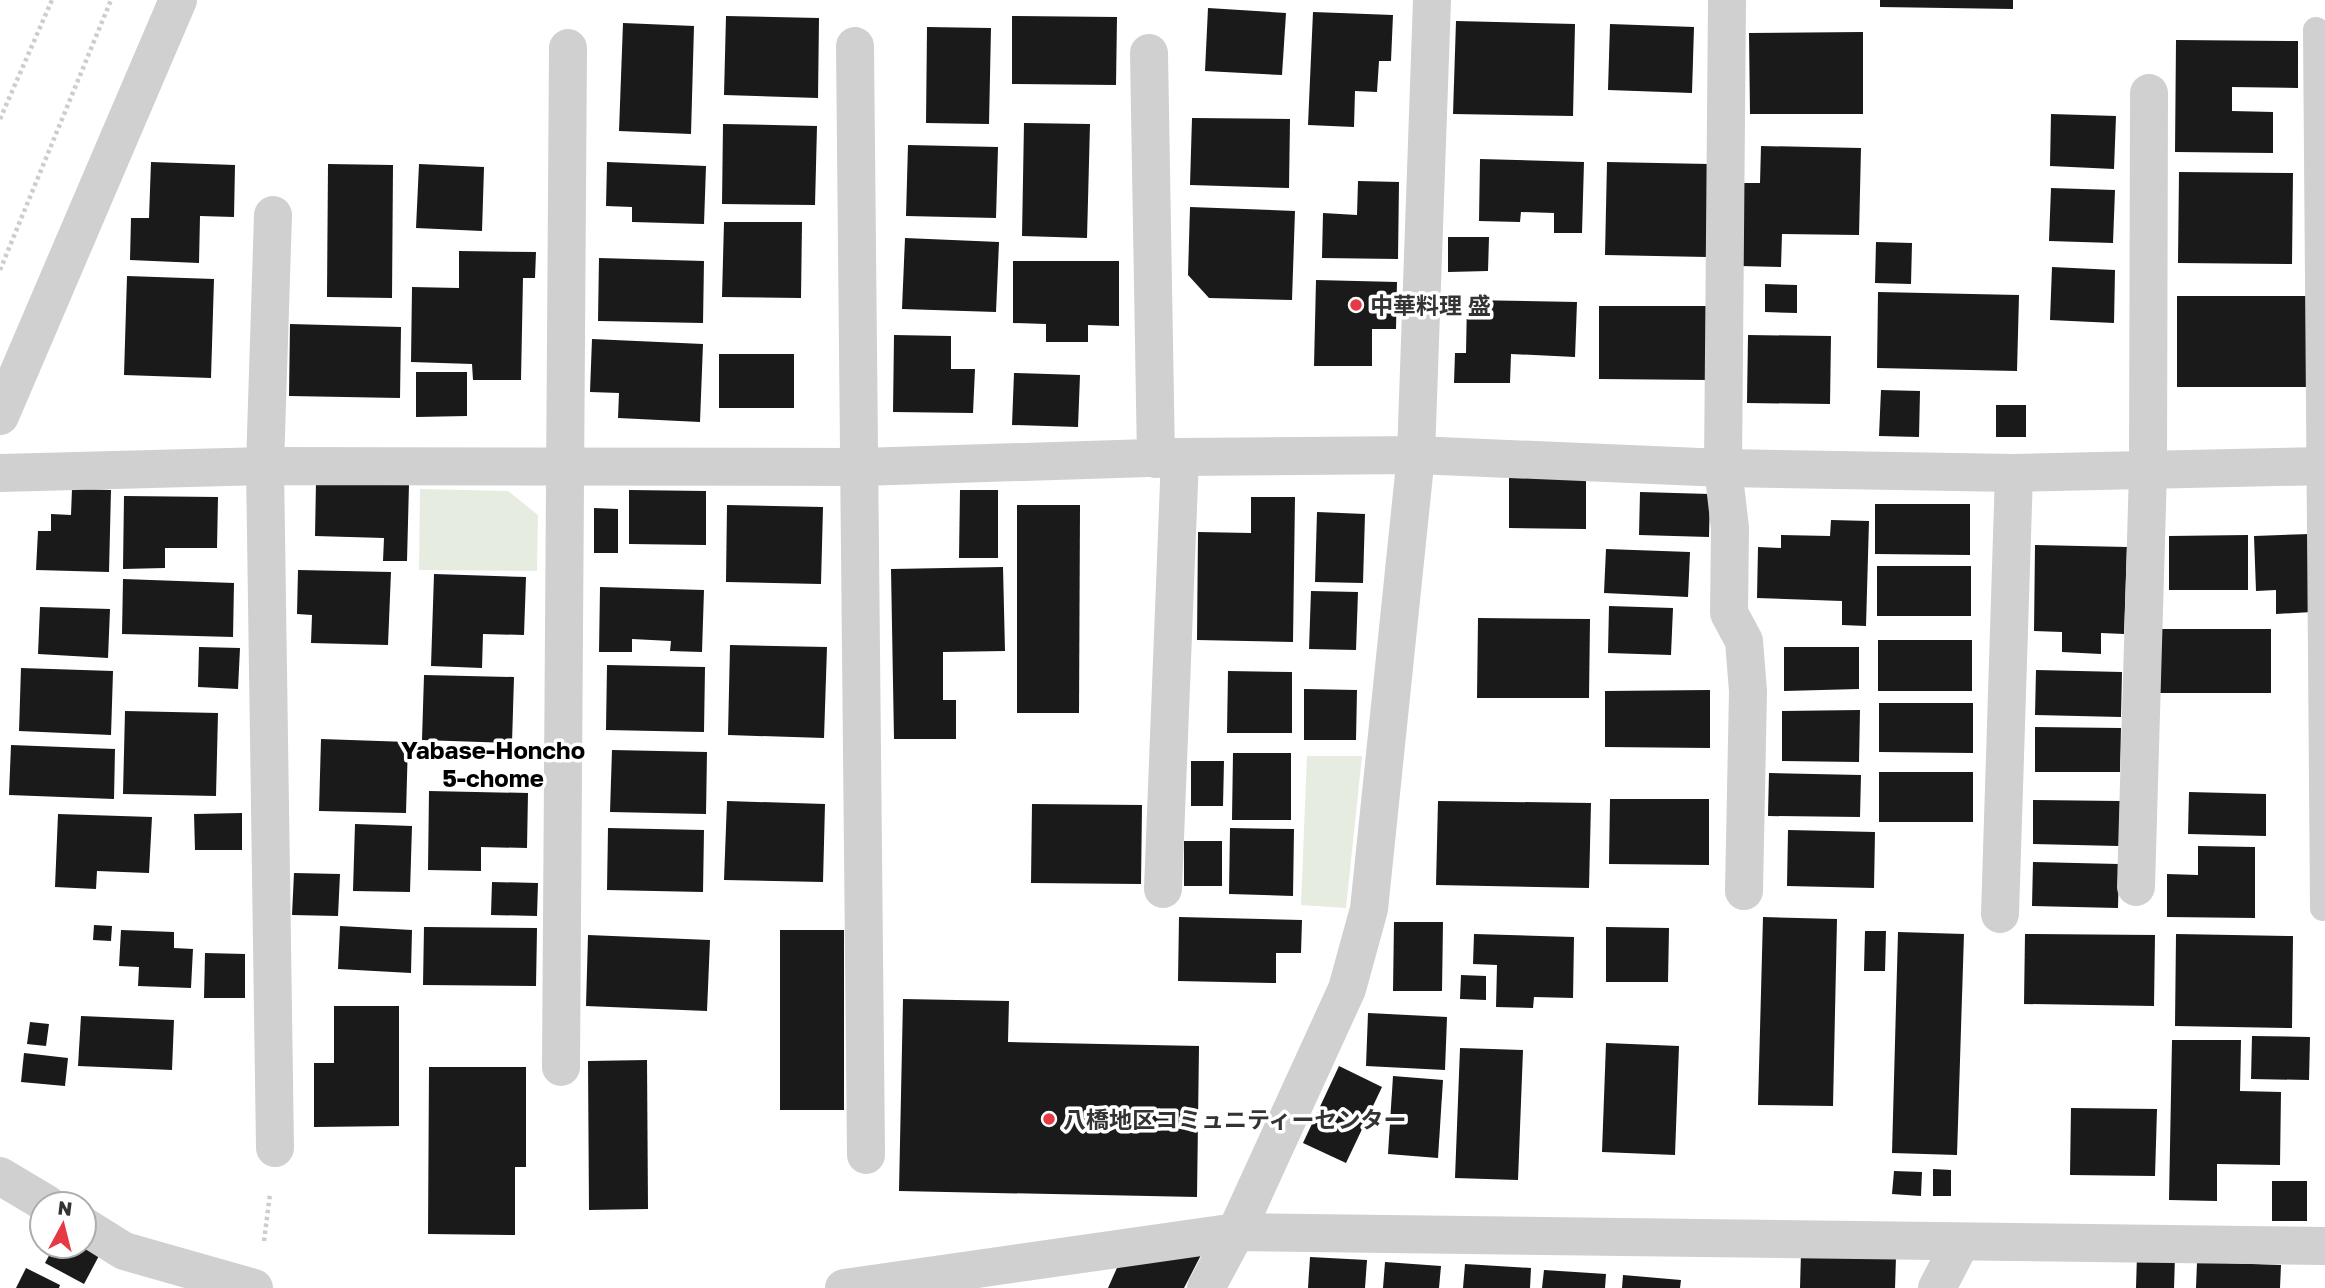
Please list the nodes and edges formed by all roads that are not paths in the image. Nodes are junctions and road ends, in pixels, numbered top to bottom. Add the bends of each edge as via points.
1 (178, 0) edge
2 (1432, 0) edge
3 (1727, 0) edge
4 (2316, 30) dead end
5 (855, 46) dead end
6 (568, 48) dead end
7 (1149, 53) dead end
8 (2149, 93) dead end
9 (274, 215) dead end
10 (0, 416) edge
11 (1416, 455) junction
12 (1168, 458) junction
13 (568, 465) junction
14 (265, 466) junction
15 (2322, 466) edge
16 (861, 467) junction
17 (1723, 468) junction
18 (2148, 471) junction
19 (0, 473) edge
20 (2014, 473) junction
21 (2136, 887) dead end
22 (1163, 889) dead end
23 (1744, 891) dead end
24 (2323, 908) dead end
25 (2000, 914) dead end
26 (561, 1067) dead end
27 (275, 1148) road end
28 (866, 1155) dead end
29 (0, 1176) edge
30 (28, 1193) edge
31 (1236, 1232) junction
32 (98, 1235) edge
33 (1961, 1242) junction
34 (2325, 1246) edge
35 (254, 1288) edge
36 (844, 1288) edge
37 (1206, 1288) edge
38 (1937, 1288) edge

1 - 10 street
2 - 11 street
3 - 17 street
4 - 15 lane
5 - 16 street
6 - 13 street
7 - 12 street
8 - 18 street
9 - 14 street
11 - 12 street
11 - 17 street
11 - 31 street via 1369,909 1347,989
12 - 16 street
12 - 22 street
13 - 14 street
13 - 16 street
13 - 26 street
14 - 19 street
14 - 27 street
15 - 18 street
15 - 24 lane
16 - 28 street
17 - 20 street
17 - 23 street via 1730,528 1729,613 1744,642 1748,691
18 - 20 street
18 - 21 street
20 - 25 street
29 - 30 street
31 - 33 street
31 - 36 street
31 - 37 street
32 - 35 street via 124,1251
33 - 34 street
33 - 38 street

